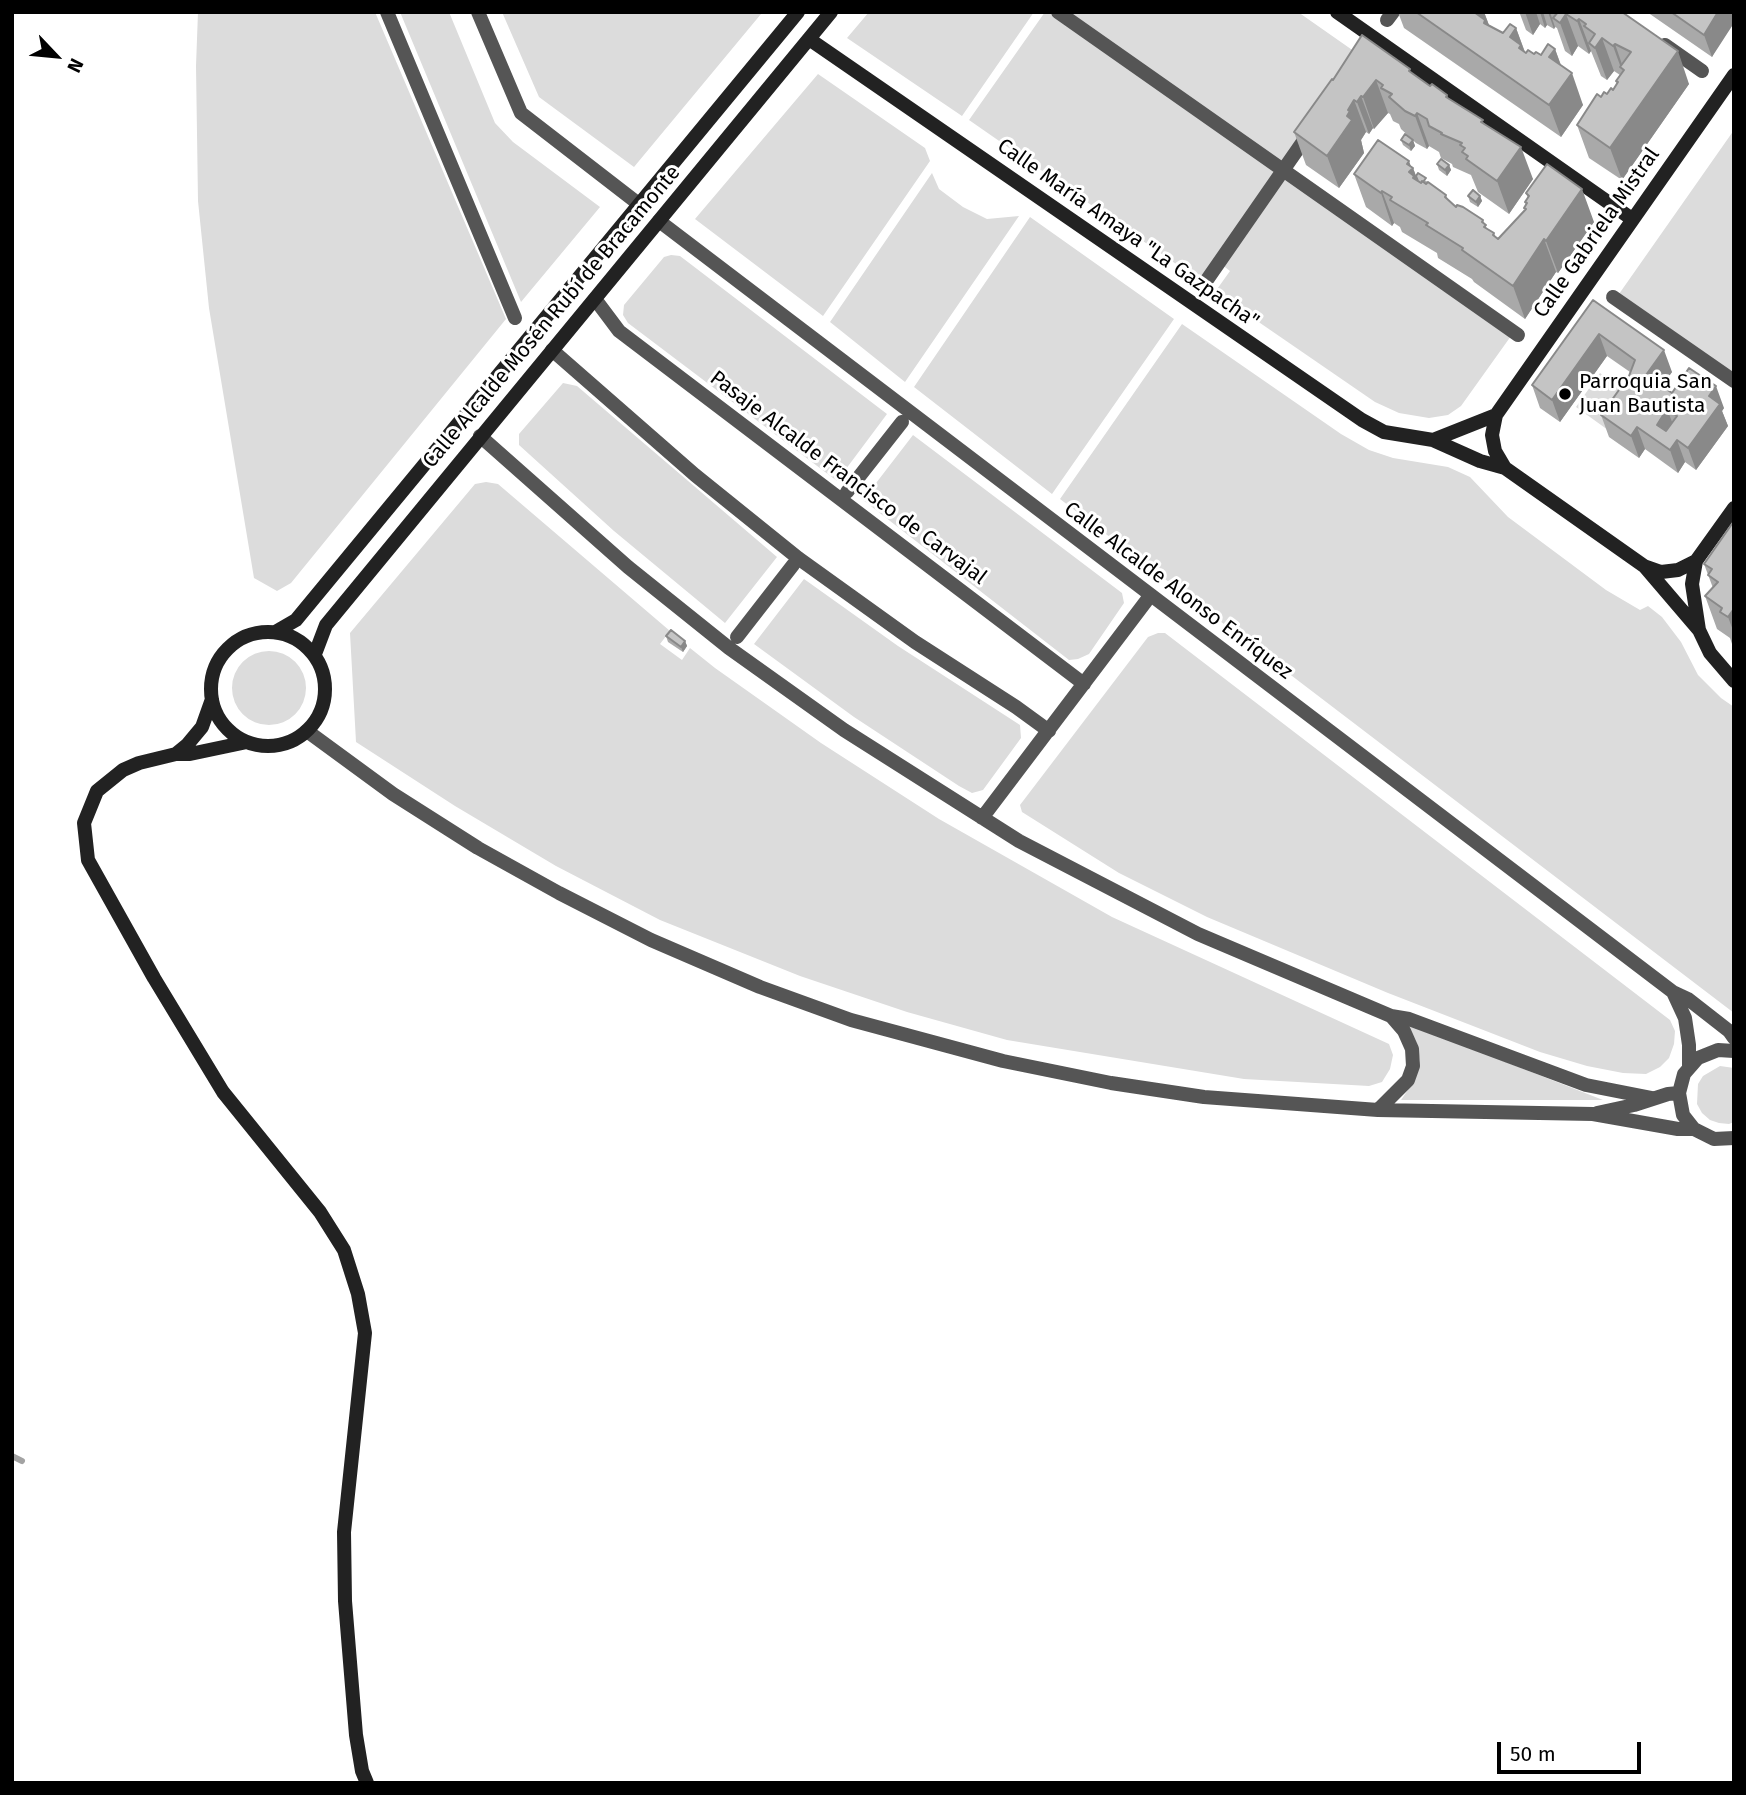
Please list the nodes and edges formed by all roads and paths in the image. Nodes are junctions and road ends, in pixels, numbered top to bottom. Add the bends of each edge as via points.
1 (387, 12) edge
2 (478, 12) edge
3 (798, 12) edge
4 (831, 12) edge
5 (1058, 12) edge
6 (1337, 12) edge
7 (1650, 34) edge
8 (809, 39) junction
9 (1702, 71) dead end
10 (1734, 75) edge
11 (1320, 117) edge
12 (1283, 170) junction
13 (640, 205) junction
14 (1632, 219) junction
15 (659, 221) junction
16 (1202, 287) dead end
17 (1613, 296) dead end
18 (595, 299) junction
19 (515, 318) dead end
20 (1518, 335) dead end
21 (552, 350) junction
22 (1734, 381) edge
23 (1496, 415) junction
24 (902, 422) dead end
25 (480, 436) junction
26 (1433, 440) junction
27 (1505, 468) junction
28 (847, 492) dead end
29 (1734, 508) edge
30 (1696, 561) junction
31 (793, 565) dead end
32 (1644, 566) junction
33 (1150, 596) junction
34 (1699, 630) junction
35 (276, 631) junction
36 (737, 637) dead end
37 (315, 654) junction
38 (1734, 681) edge
39 (1084, 684) junction
40 (212, 699) junction
41 (307, 731) junction
42 (1049, 731) junction
43 (247, 742) junction
44 (176, 754) junction
45 (982, 818) junction
46 (1673, 992) junction
47 (1391, 1016) junction
48 (1734, 1038) edge
49 (1734, 1051) edge
50 (1689, 1066) junction
51 (1679, 1093) junction
52 (1652, 1098) junction
53 (1378, 1110) junction
54 (1593, 1114) junction
55 (1694, 1129) junction
56 (1734, 1138) edge
57 (367, 1783) edge

1 - 19 street
2 - 13 street via 521,113
3 - 13 main road, Calle Alcalde Mosén Rubí de Bracamonte
4 - 8 main road, Calle Alcalde Mosén Rubí de Bracamonte
5 - 12 street
6 - 14 main road
7 - 9 street
8 - 15 main road, Calle Alcalde Mosén Rubí de Bracamonte
8 - 26 main road, Calle María Amaya "La Gazpacha" via 1362,420 1384,432
10 - 14 main road, Calle Gabriela Mistral
11 - 12 street
12 - 16 street
12 - 20 street
13 - 35 main road, Calle Alcalde Mosén Rubí de Bracamonte via 296,620
14 - 23 main road, Calle Gabriela Mistral
15 - 18 main road, Calle Alcalde Mosén Rubí de Bracamonte
15 - 33 street, Calle Alcalde Alonso Enríquez
17 - 22 street
18 - 21 main road, Calle Alcalde Mosén Rubí de Bracamonte
18 - 39 street, Pasaje Alcalde Francisco de Carvajal via 619,331
21 - 25 main road, Calle Alcalde Mosén Rubí de Bracamonte
21 - 42 street via 798,558
23 - 26 main road, Calle María Amaya "La Gazpacha"
23 - 27 main road via 1492,435
24 - 28 street
25 - 37 main road, Calle Alcalde Mosén Rubí de Bracamonte via 326,625
25 - 45 street via 628,567 729,648 844,730
26 - 27 main road, Calle María Amaya "La Gazpacha"
27 - 32 main road, Calle María Amaya "La Gazpacha"
29 - 30 main road
30 - 32 main road via 1661,572
30 - 34 main road via 1692,584
31 - 36 street
32 - 34 main road
33 - 39 street
33 - 46 street, Calle Alcalde Alonso Enríquez
34 - 38 main road via 1710,653
35 - 37 main road via 294,637
35 - 40 main road via 245,636 229,647 217,662
37 - 41 main road via 325,678 325,696
39 - 42 street
40 - 43 main road via 226,729
40 - 44 main road via 202,727
41 - 43 main road via 280,745
41 - 53 street via 393,794 559,893 651,940 851,1020 1003,1061 1111,1083 1204,1097
42 - 45 street
43 - 44 main road
44 - 57 main road via 123,770 97,791 84,823 88,860 223,1092 320,1212 344,1250 358,1294 365,1333 344,1532 345,1601 356,1735
45 - 47 street via 1198,934
46 - 48 street, Calle Alcalde Alonso Enríquez
46 - 50 street via 1685,1018
47 - 52 street via 1586,1085
47 - 53 street via 1412,1049 1413,1066 1408,1080
49 - 50 street via 1718,1050
50 - 51 street
51 - 52 street
51 - 55 street via 1683,1115
52 - 54 street
53 - 54 street
54 - 55 street
55 - 56 street via 1714,1139

